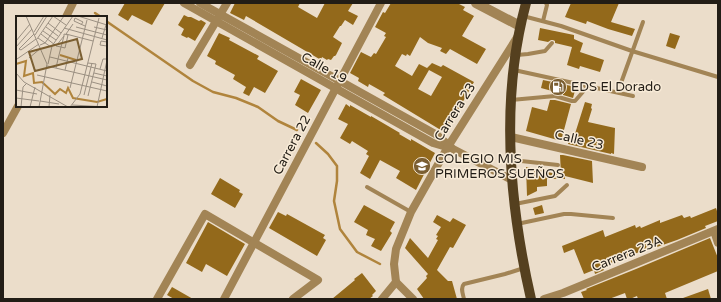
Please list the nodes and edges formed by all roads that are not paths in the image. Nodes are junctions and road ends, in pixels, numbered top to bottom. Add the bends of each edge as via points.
1 (73, 3) edge
2 (184, 3) edge
3 (200, 3) edge
4 (227, 3) edge
5 (381, 3) edge
6 (476, 3) edge
7 (526, 3) edge
8 (546, 3) edge
9 (66, 16) edge
10 (522, 16) junction
11 (218, 18) junction
12 (543, 21) junction
13 (643, 22) dead end
14 (561, 26) junction
15 (519, 31) junction
16 (559, 32) dead end
17 (552, 43) dead end
18 (632, 51) junction
19 (515, 55) junction
20 (190, 65) dead end
21 (514, 70) junction
22 (718, 77) edge
23 (340, 80) junction
24 (621, 83) dead end
25 (588, 86) junction
26 (336, 88) junction
27 (560, 93) dead end
28 (555, 96) junction
29 (633, 96) dead end
30 (512, 100) junction
31 (17, 107) edge
32 (3, 133) edge
33 (511, 137) junction
34 (450, 147) junction
35 (511, 160) junction
36 (558, 165) dead end
37 (642, 167) dead end
38 (512, 180) junction
39 (568, 185) dead end
40 (367, 188) dead end
41 (514, 204) junction
42 (411, 212) junction
43 (614, 218) dead end
44 (517, 224) junction
45 (716, 230) edge
46 (254, 242) junction
47 (718, 243) edge
48 (524, 268) junction
49 (396, 282) junction
50 (157, 299) edge
51 (224, 299) edge
52 (292, 299) edge
53 (382, 299) edge
54 (413, 299) edge
55 (464, 299) edge
56 (531, 299) edge
57 (544, 299) edge

1 - 9 street
2 - 11 street, Calle 19
3 - 11 street, Calle 19
4 - 11 street
5 - 23 street, Carrera 22
6 - 15 street
7 - 10 main road, Carrera 23
8 - 12 lane
10 - 12 lane
10 - 15 main road, Carrera 23
11 - 20 street
11 - 23 street, Calle 19
11 - 26 street, Calle 19
12 - 14 lane
13 - 18 lane
14 - 16 lane
14 - 18 lane
15 - 19 main road
15 - 34 street, Carrera 23
17 - 19 lane via 545,51
18 - 22 lane
18 - 24 lane
19 - 21 main road
21 - 25 lane
21 - 30 main road
23 - 26 street, Carrera 22
23 - 34 street, Calle 19 via 437,135
25 - 28 lane via 576,101
25 - 29 lane
26 - 34 street, Calle 19 via 433,143
26 - 46 street, Carrera 22
27 - 28 lane
28 - 30 lane
30 - 33 main road
31 - 32 street
33 - 35 main road
33 - 37 street, Calle 23
34 - 38 street, Calle 19
34 - 42 street, Carrera 23
35 - 36 lane
35 - 38 main road
38 - 41 main road
39 - 41 lane via 555,196
40 - 42 lane
41 - 44 main road
42 - 49 street, Carrera 23 via 396,249
43 - 44 lane via 564,214
44 - 48 main road
45 - 47 street
45 - 57 street, Carrera 23A via 564,295
46 - 50 street via 205,214
46 - 51 street, Carrera 22
46 - 52 street via 318,280
48 - 55 lane via 464,284
48 - 56 main road
49 - 53 street
49 - 54 street

